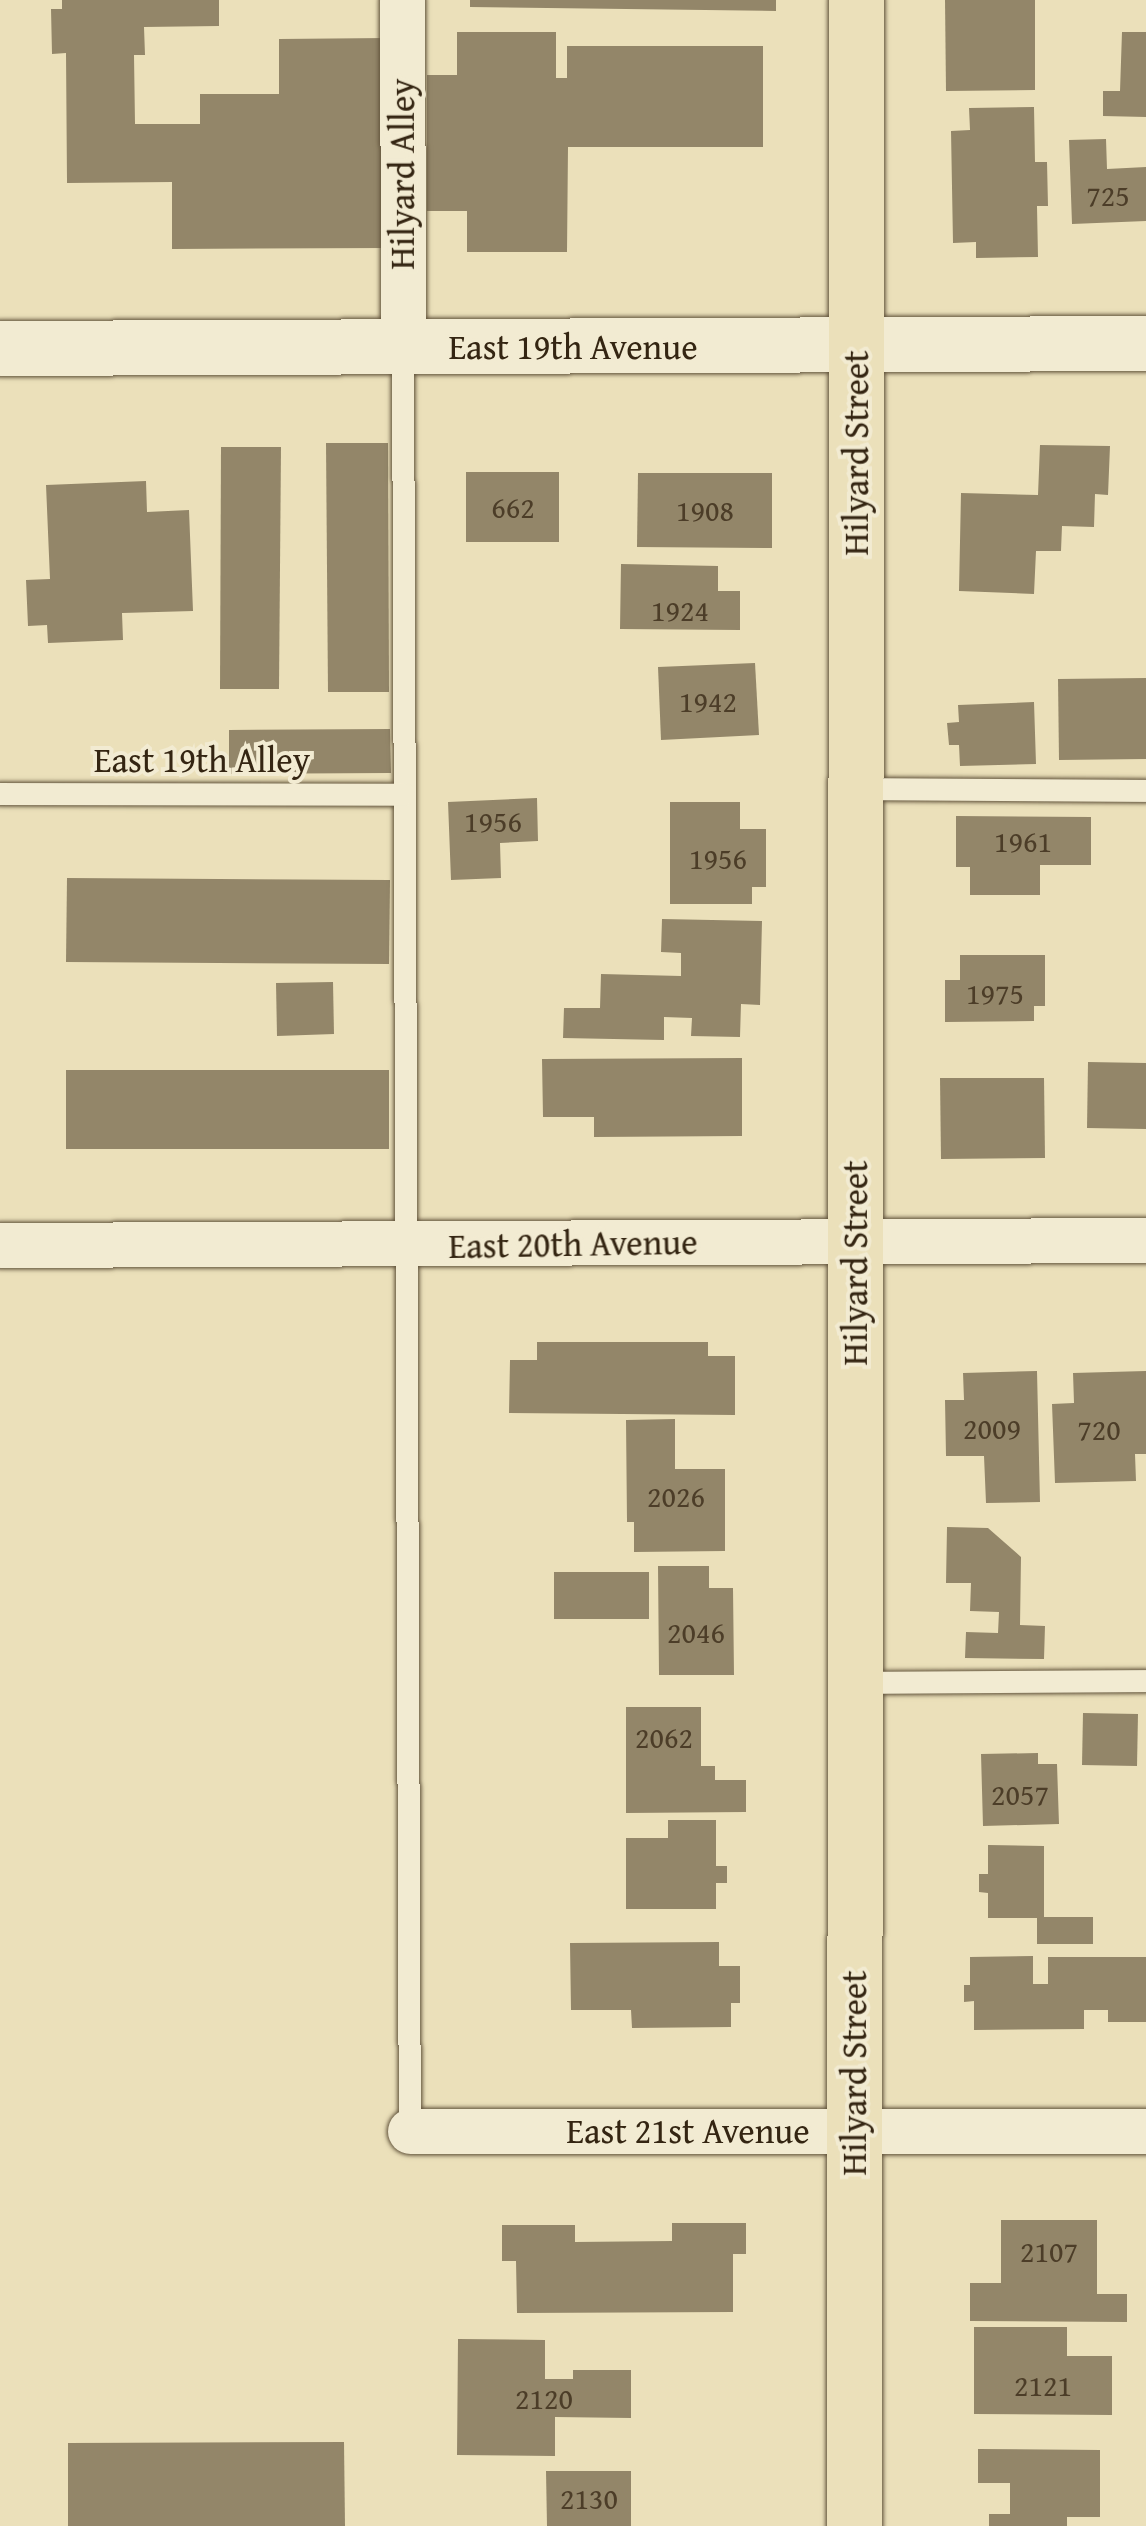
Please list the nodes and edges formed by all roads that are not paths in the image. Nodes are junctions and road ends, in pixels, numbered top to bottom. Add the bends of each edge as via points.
1 (402, 0) edge
2 (856, 0) edge
3 (856, 343) junction
4 (1146, 343) edge
5 (0, 348) edge
6 (402, 348) junction
7 (855, 789) junction
8 (1146, 791) edge
9 (0, 794) edge
10 (404, 795) junction
11 (855, 1240) junction
12 (1146, 1240) edge
13 (0, 1246) edge
14 (407, 1246) junction
15 (1146, 1681) edge
16 (854, 1683) junction
17 (410, 2131) joint
18 (854, 2131) junction
19 (1146, 2131) edge
20 (854, 2526) edge

1 - 6 street, Hilyard Alley
2 - 3 main road, Hilyard Street
3 - 4 street, East 19th Avenue
3 - 6 street, East 19th Avenue
3 - 7 main road, Hilyard Street
5 - 6 street, East 19th Avenue
6 - 10 lane
7 - 8 lane
7 - 11 main road, Hilyard Street
9 - 10 lane, East 19th Alley
10 - 14 lane
11 - 12 street, East 20th Avenue
11 - 14 street, East 20th Avenue
11 - 16 main road, Hilyard Street
13 - 14 street, East 20th Avenue
14 - 17 lane
15 - 16 lane
16 - 18 main road, Hilyard Street
17 - 18 street, East 21st Avenue
18 - 19 street, East 21st Avenue
18 - 20 main road, Hilyard Street

